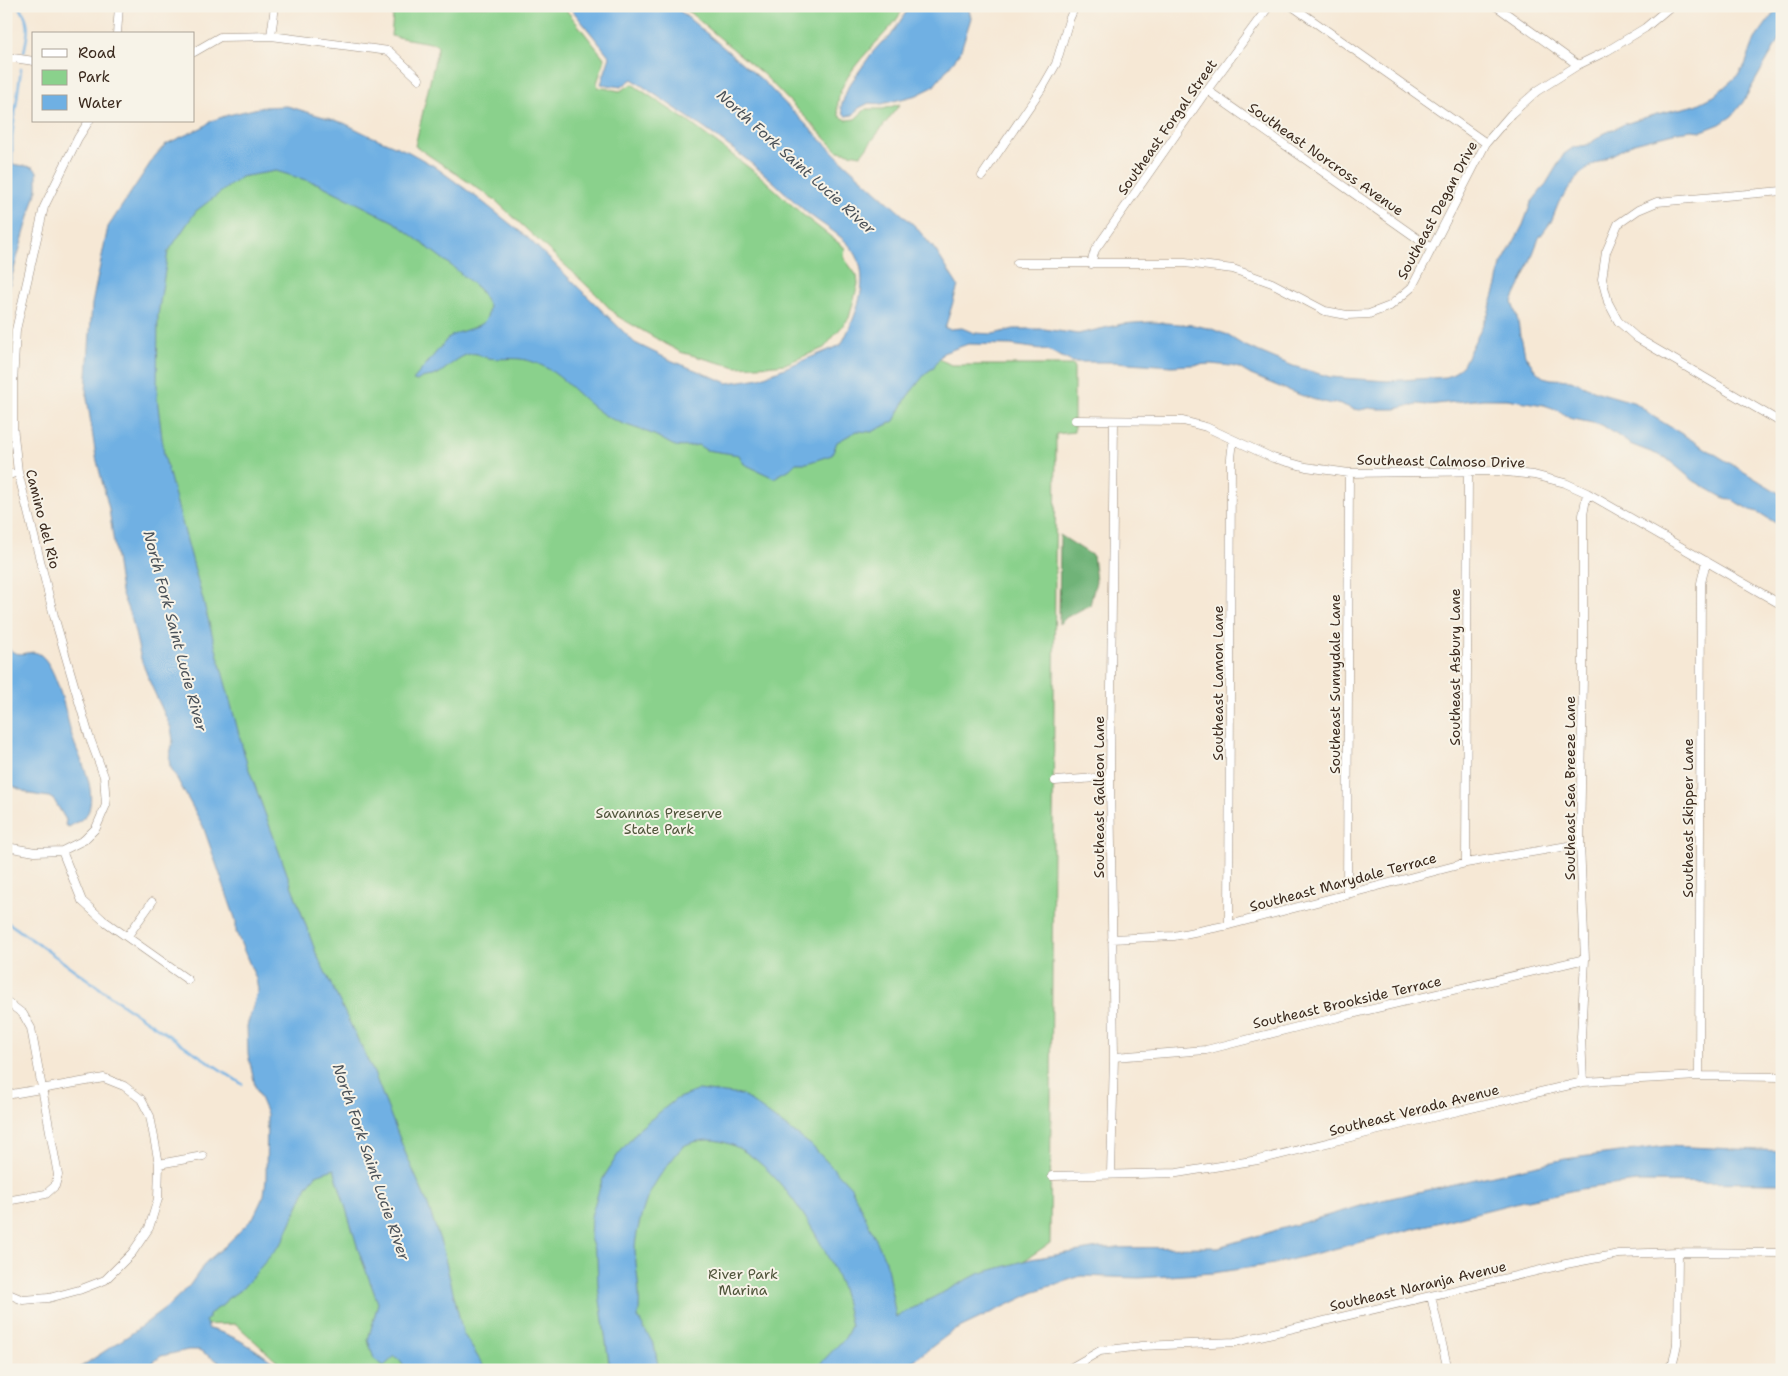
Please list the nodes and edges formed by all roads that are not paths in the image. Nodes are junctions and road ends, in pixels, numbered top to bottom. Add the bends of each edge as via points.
1 (119, 6) edge
2 (275, 6) edge
3 (1076, 6) edge
4 (1268, 6) edge
5 (1292, 6) edge
6 (1496, 6) edge
7 (1671, 6) edge
8 (117, 32) edge
9 (271, 36) junction
10 (195, 51) edge
11 (6, 57) edge
12 (32, 61) edge
13 (1578, 65) junction
14 (419, 79) dead end
15 (1207, 90) junction
16 (88, 122) edge
17 (1486, 143) junction
18 (982, 176) dead end
19 (1782, 191) edge
20 (1431, 248) junction
21 (1017, 263) dead end
22 (1091, 264) junction
23 (1075, 420) dead end
24 (1114, 422) junction
25 (1782, 423) edge
26 (1233, 441) junction
27 (18, 472) junction
28 (1349, 472) junction
29 (1468, 472) junction
30 (6, 476) edge
31 (1587, 493) junction
32 (1706, 561) junction
33 (1782, 605) edge
34 (1110, 778) junction
35 (1055, 781) dead end
36 (6, 844) edge
37 (1580, 844) junction
38 (62, 851) junction
39 (1466, 863) junction
40 (1347, 895) junction
41 (152, 902) dead end
42 (1229, 925) junction
43 (127, 937) junction
44 (1112, 939) junction
45 (1585, 959) junction
46 (188, 980) dead end
47 (6, 1000) edge
48 (1114, 1057) junction
49 (1699, 1076) junction
50 (1782, 1077) edge
51 (1583, 1082) junction
52 (42, 1089) junction
53 (6, 1095) edge
54 (203, 1156) dead end
55 (159, 1164) junction
56 (1110, 1174) junction
57 (1052, 1176) dead end
58 (6, 1201) edge
59 (1678, 1252) junction
60 (1782, 1253) edge
61 (6, 1292) edge
62 (1430, 1296) junction
63 (1067, 1370) edge
64 (1448, 1370) edge
65 (1666, 1370) edge

1 - 8 street
2 - 9 street
3 - 18 street via 1056,64
4 - 15 street, Southeast Forgal Street
5 - 17 street
6 - 13 street
7 - 13 street, Southeast Degan Drive via 1645,28
9 - 10 street via 220,37
9 - 14 street via 389,52
11 - 12 street
13 - 17 street, Southeast Degan Drive via 1537,91
15 - 20 street, Southeast Norcross Avenue
15 - 22 street, Southeast Forgal Street via 1096,250
16 - 27 street, Camino del Rio via 44,207 16,330 13,409
17 - 20 street, Southeast Degan Drive
19 - 25 street via 1658,202 1638,210 1618,224 1606,252 1602,279 1618,322 1637,338
20 - 22 street, Southeast Degan Drive via 1412,287 1390,306 1369,314 1325,311 1272,283 1233,269 1185,263
21 - 22 street, Southeast Degan Drive
23 - 24 street, Southeast Calmoso Drive
24 - 26 street, Southeast Calmoso Drive via 1183,421 1206,426
24 - 34 street, Southeast Galleon Lane
26 - 28 street, Southeast Calmoso Drive via 1306,468
26 - 42 street, Southeast Lamon Lane
27 - 30 street
27 - 38 street, Camino del Rio via 54,616 104,776 106,805 96,828 84,840
28 - 29 street, Southeast Calmoso Drive
28 - 40 street, Southeast Sunnydale Lane
29 - 31 street, Southeast Calmoso Drive via 1534,475
29 - 39 street, Southeast Asbury Lane
31 - 32 street, Southeast Calmoso Drive
31 - 37 street, Southeast Sea Breeze Lane via 1583,515
32 - 33 street, Southeast Calmoso Drive
32 - 49 street, Southeast Skipper Lane via 1701,584
34 - 35 street
34 - 44 street, Southeast Galleon Lane
36 - 38 street, Camino del Rio via 36,852
37 - 39 street, Southeast Marydale Terrace
37 - 45 street, Southeast Sea Breeze Lane
38 - 43 street via 82,901
39 - 40 street, Southeast Marydale Terrace
40 - 42 street, Southeast Marydale Terrace
41 - 43 street
42 - 44 street, Southeast Marydale Terrace via 1174,936
43 - 46 street
44 - 48 street, Southeast Galleon Lane
45 - 48 street, Southeast Brookside Terrace via 1206,1050
45 - 51 street, Southeast Sea Breeze Lane via 1581,1036
47 - 52 street via 23,1014 31,1028
48 - 56 street, Southeast Galleon Lane
49 - 50 street, Southeast Verada Avenue
49 - 51 street, Southeast Verada Avenue
51 - 56 street, Southeast Verada Avenue via 1258,1160 1177,1173
52 - 53 street
52 - 55 street via 104,1078 124,1086 140,1099 150,1116
52 - 58 street via 58,1175 46,1194
54 - 55 street
55 - 61 street via 158,1199 149,1228 132,1252 105,1280 49,1298 23,1300
56 - 57 street, Southeast Verada Avenue
59 - 60 street, Southeast Naranja Avenue
59 - 62 street, Southeast Naranja Avenue via 1619,1254
59 - 65 street via 1677,1344 1673,1363
62 - 63 street, Southeast Naranja Avenue via 1235,1342 1100,1351
62 - 64 street

